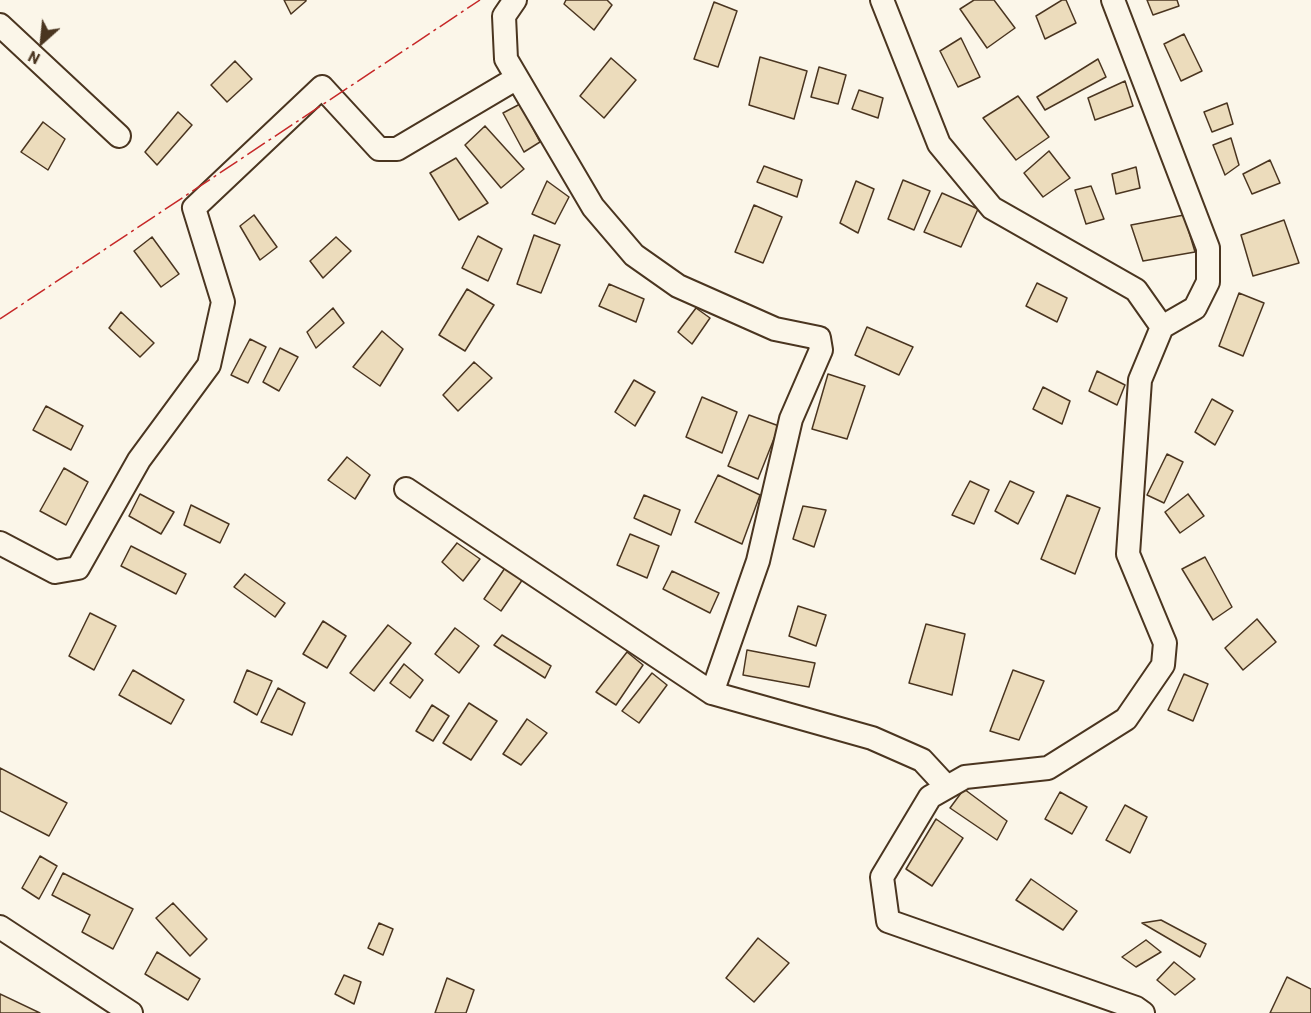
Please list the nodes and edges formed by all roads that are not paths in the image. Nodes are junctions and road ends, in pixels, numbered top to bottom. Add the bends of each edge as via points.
1 (515, 0) edge
2 (882, 0) edge
3 (1113, 0) edge
4 (0, 25) edge
5 (517, 78) junction
6 (119, 136) dead end
7 (1162, 327) junction
8 (406, 489) dead end
9 (0, 543) edge
10 (712, 693) junction
11 (947, 787) junction
12 (0, 927) edge
13 (131, 1013) edge
14 (1143, 1013) edge

1 - 5 street via 504,16 506,59
2 - 7 street via 939,144 992,208 1137,290
3 - 7 street via 1209,249 1208,282 1195,308
4 - 6 street
5 - 9 street via 397,149 379,149 322,87 194,208 223,302 209,365 139,460 78,568 55,572
5 - 10 street via 593,207 634,255 678,286 775,329 819,338 821,350 791,419 758,561
7 - 11 street via 1140,380 1128,554 1165,643 1163,665 1126,718 1048,768 965,777
8 - 10 street
10 - 11 street via 872,738 922,760
11 - 14 street via 930,797 882,877 888,921
12 - 13 street

